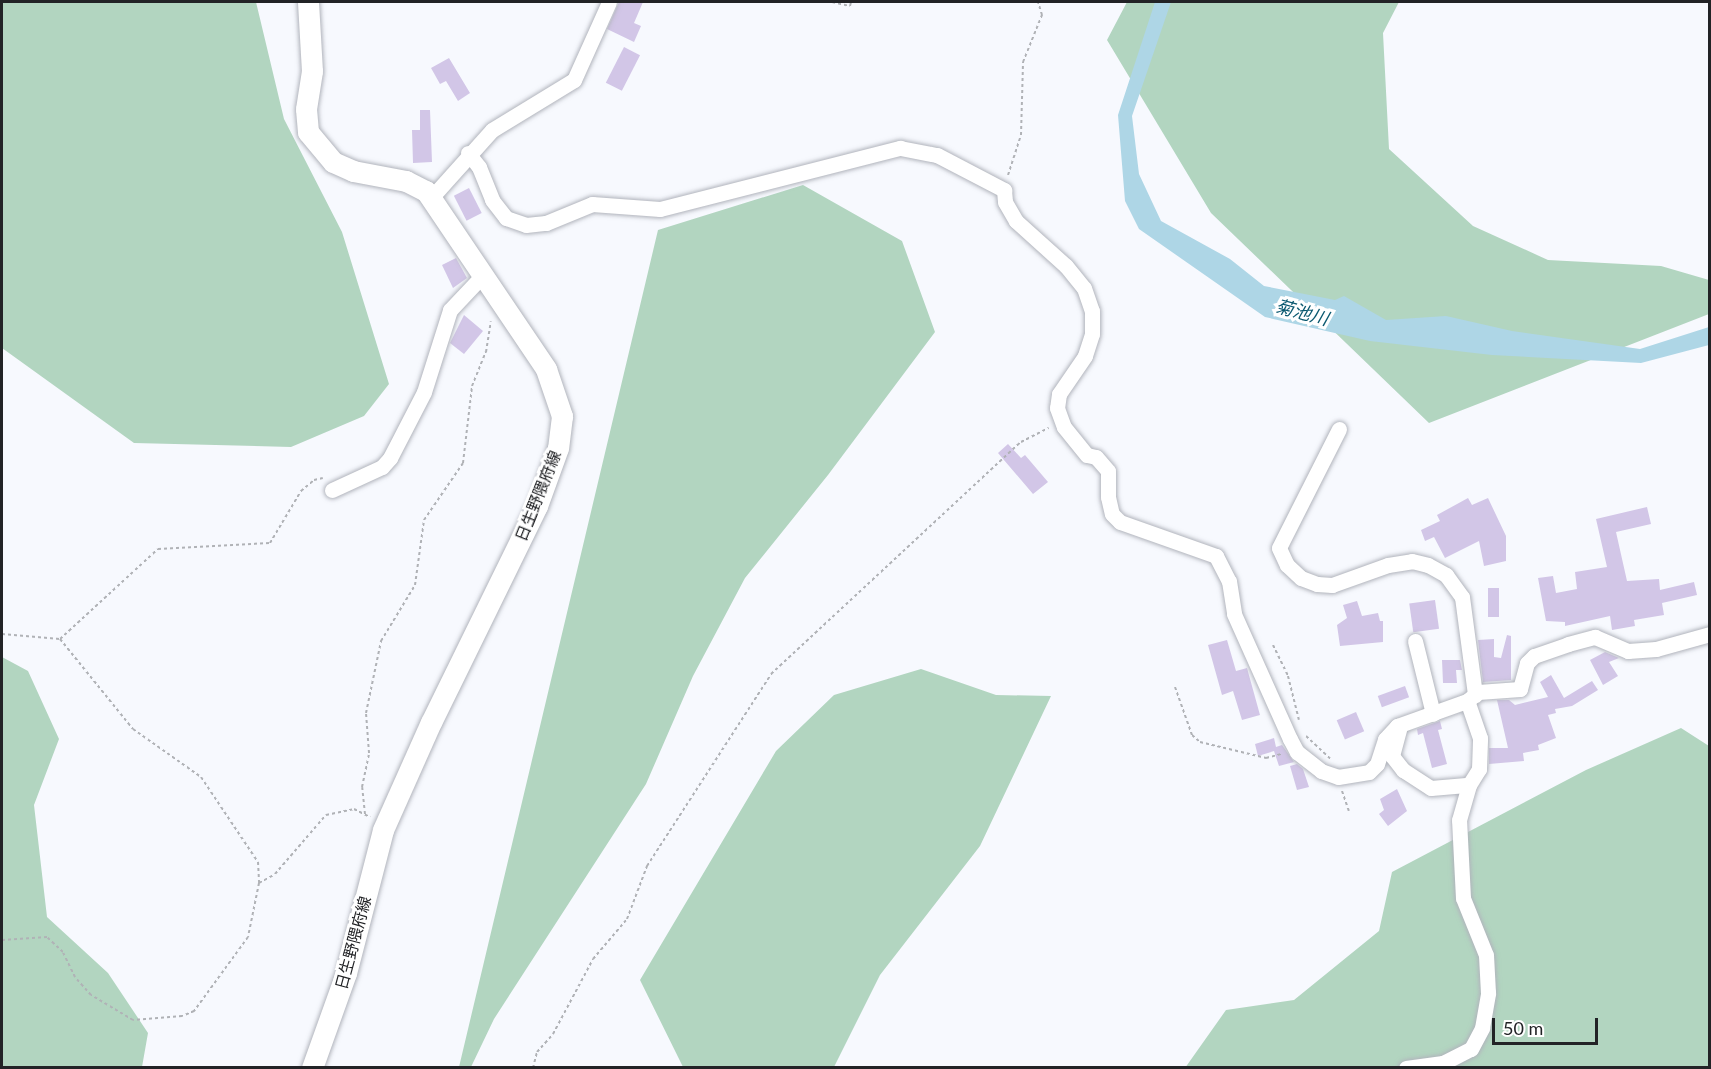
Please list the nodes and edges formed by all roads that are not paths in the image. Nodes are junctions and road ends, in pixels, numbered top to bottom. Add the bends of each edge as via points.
1 (308, 2) edge
2 (609, 2) edge
3 (468, 153) junction
4 (431, 198) junction
5 (483, 275) junction
6 (1339, 429) dead end
7 (328, 484) road end
8 (1710, 634) edge
9 (1415, 641) dead end
10 (1471, 698) junction
11 (1433, 714) junction
12 (1400, 726) junction
13 (1469, 785) junction
14 (312, 1068) edge
15 (1406, 1068) edge

1 - 4 main road, 日生野隈府線 via 312,71 306,109 308,132 333,162 353,171 406,181
2 - 3 street via 574,80 492,130
3 - 4 street
3 - 12 street via 479,167 492,200 506,218 526,225 546,223 592,204 660,209 900,148 937,155 1004,190 1005,202 1016,221 1066,266 1084,288 1092,311 1092,334 1084,356 1059,394 1057,408 1064,427 1087,455 1096,457 1108,471 1112,514 1120,522 1216,556 1225,568 1234,614 1295,749 1321,771 1338,777 1369,772 1377,764 1385,739
4 - 5 main road, 日生野隈府線
5 - 7 street via 446,318 424,392 390,458 382,467
5 - 14 main road, 日生野隈府線 via 557,392 562,416 558,448 537,506 426,731 383,830 346,973
6 - 10 street via 1279,548 1287,565 1301,578 1332,585 1388,565 1412,561 1446,575 1462,597
8 - 10 street via 1656,649 1628,651 1594,637 1534,656 1527,663 1520,689
9 - 11 street
10 - 11 street
10 - 13 street via 1480,738 1479,769
11 - 12 street
12 - 13 street via 1392,756 1403,770 1431,788
13 - 15 street via 1460,820 1463,898 1486,955 1488,993 1482,1028 1471,1049 1443,1063

